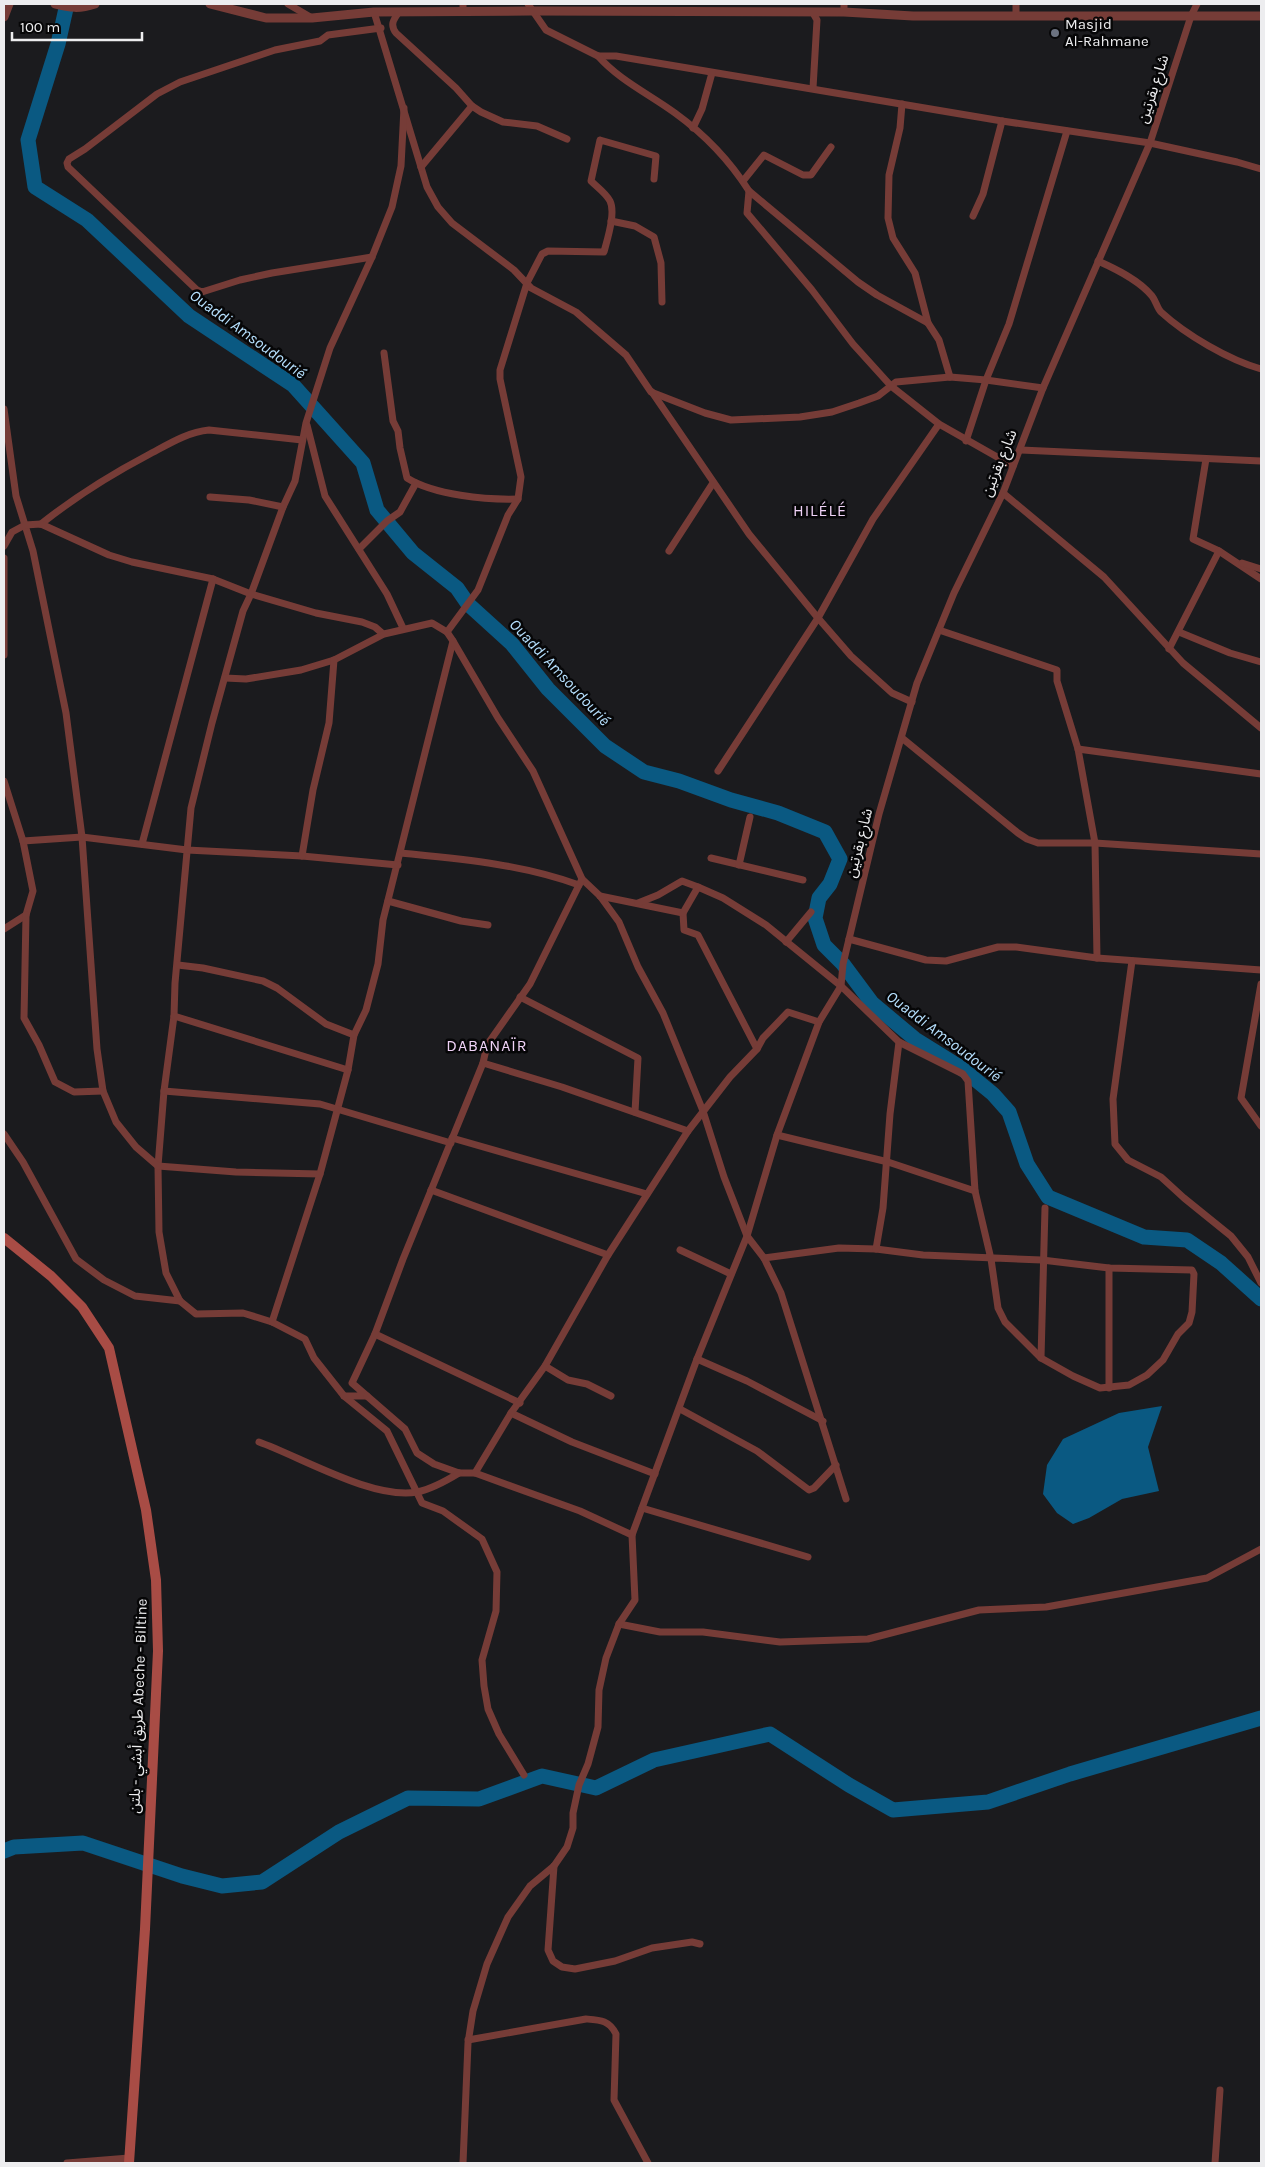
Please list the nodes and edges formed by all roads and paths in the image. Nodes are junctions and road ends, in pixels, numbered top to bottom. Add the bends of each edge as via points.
1 (10, 4) edge
2 (55, 4) edge
3 (95, 4) edge
4 (210, 4) edge
5 (288, 4) edge
6 (1016, 4) edge
7 (1197, 4) edge
8 (530, 7) edge
9 (372, 8) edge
10 (463, 8) edge
11 (844, 8) edge
12 (399, 12) junction
13 (813, 13) junction
14 (1016, 16) junction
15 (1191, 16) junction
16 (1261, 16) edge
17 (4, 17) edge
18 (312, 18) junction
19 (381, 28) junction
20 (598, 56) junction
21 (712, 73) junction
22 (813, 88) junction
23 (902, 104) junction
24 (472, 106) junction
25 (404, 108) junction
26 (1002, 121) junction
27 (694, 128) junction
28 (1067, 131) junction
29 (567, 139) dead end
30 (1150, 143) junction
31 (831, 147) dead end
32 (421, 167) junction
33 (1261, 169) edge
34 (654, 179) dead end
35 (743, 181) junction
36 (749, 191) junction
37 (973, 216) dead end
38 (611, 221) junction
39 (372, 257) junction
40 (1098, 261) junction
41 (527, 283) junction
42 (662, 302) dead end
43 (928, 323) junction
44 (384, 353) dead end
45 (1261, 369) edge
46 (950, 377) junction
47 (986, 380) junction
48 (891, 386) junction
49 (1043, 388) junction
50 (652, 392) junction
51 (4, 409) edge
52 (306, 423) junction
53 (939, 424) junction
54 (302, 440) junction
55 (966, 441) junction
56 (1021, 450) junction
57 (1206, 459) junction
58 (1261, 461) edge
59 (1013, 466) junction
60 (416, 483) junction
61 (713, 484) junction
62 (1003, 493) junction
63 (210, 497) dead end
64 (518, 499) junction
65 (283, 506) junction
66 (41, 524) junction
67 (25, 525) junction
68 (4, 546) edge
69 (359, 549) junction
70 (669, 550) dead end
71 (1219, 551) junction
72 (4, 558) edge
73 (1234, 561) junction
74 (1261, 569) edge
75 (213, 579) junction
76 (1261, 579) edge
77 (251, 594) junction
78 (818, 618) junction
79 (403, 628) junction
80 (939, 630) junction
81 (447, 632) junction
82 (1178, 632) junction
83 (383, 634) junction
84 (454, 642) junction
85 (1169, 649) junction
86 (4, 655) edge
87 (334, 660) junction
88 (1261, 662) edge
89 (225, 678) junction
90 (912, 702) junction
91 (1261, 728) edge
92 (902, 738) junction
93 (1078, 749) junction
94 (718, 771) dead end
95 (1261, 774) edge
96 (4, 781) edge
97 (750, 817) dead end
98 (82, 837) junction
99 (23, 841) junction
100 (142, 844) junction
101 (1095, 844) junction
102 (187, 850) junction
103 (401, 852) junction
104 (1261, 854) edge
105 (302, 856) junction
106 (711, 858) dead end
107 (398, 865) junction
108 (739, 865) junction
109 (802, 880) dead end
110 (580, 882) junction
111 (698, 887) junction
112 (600, 896) junction
113 (388, 901) junction
114 (638, 904) junction
115 (811, 912) dead end
116 (683, 913) junction
117 (26, 916) junction
118 (488, 925) dead end
119 (4, 929) edge
120 (849, 939) junction
121 (786, 942) junction
122 (1097, 958) junction
123 (1132, 961) junction
124 (178, 965) junction
125 (1261, 970) edge
126 (1261, 984) edge
127 (841, 986) junction
128 (520, 997) junction
129 (174, 1016) junction
130 (818, 1022) junction
131 (354, 1035) junction
132 (899, 1042) junction
133 (756, 1049) junction
134 (483, 1063) junction
135 (348, 1070) junction
136 (103, 1091) junction
137 (164, 1091) junction
138 (338, 1109) junction
139 (703, 1111) junction
140 (634, 1112) junction
141 (1261, 1126) edge
142 (688, 1131) junction
143 (4, 1134) edge
144 (777, 1135) junction
145 (452, 1141) junction
146 (888, 1162) junction
147 (158, 1166) junction
148 (320, 1174) junction
149 (431, 1190) junction
150 (975, 1191) junction
151 (647, 1194) junction
152 (1044, 1208) dead end
153 (747, 1236) junction
154 (4, 1238) edge
155 (876, 1249) junction
156 (680, 1250) dead end
157 (608, 1255) junction
158 (764, 1258) junction
159 (991, 1259) junction
160 (1042, 1260) junction
161 (1109, 1268) junction
162 (731, 1274) junction
163 (1261, 1283) edge
164 (180, 1302) junction
165 (272, 1322) junction
166 (375, 1334) junction
167 (697, 1358) junction
168 (1041, 1358) junction
169 (545, 1366) junction
170 (1109, 1388) junction
171 (344, 1396) junction
172 (367, 1396) junction
173 (611, 1396) dead end
174 (520, 1403) junction
175 (680, 1408) junction
176 (511, 1414) junction
177 (823, 1421) junction
178 (259, 1442) dead end
179 (836, 1465) junction
180 (459, 1473) junction
181 (475, 1473) junction
182 (655, 1474) junction
183 (416, 1492) junction
184 (846, 1500) dead end
185 (642, 1508) junction
186 (632, 1535) junction
187 (1261, 1549) edge
188 (808, 1557) dead end
189 (619, 1624) junction
190 (524, 1775) dead end
191 (554, 1866) junction
192 (700, 1944) dead end
193 (468, 2040) junction
194 (1220, 2090) dead end
195 (129, 2161) edge
196 (67, 2163) edge
197 (464, 2163) edge
198 (648, 2163) edge
199 (1215, 2163) edge

1 - 17 street
2 - 3 street via 70,8
4 - 18 street via 266,18
5 - 18 street
6 - 14 street
7 - 15 street, شارع بقرتين
8 - 10 street
8 - 13 street
8 - 20 street via 546,30
9 - 12 street
9 - 18 street
9 - 19 street
10 - 12 street
11 - 13 street
11 - 14 street via 913,16
12 - 24 street via 393,20 396,33
13 - 22 street via 817,20
14 - 15 street
15 - 16 street
15 - 30 street, شارع بقرتين
19 - 25 street
19 - 39 street via 328,35 320,42 275,50 180,82 157,94 66,163 202,292 272,273
20 - 21 street via 616,56
20 - 27 street via 608,67
21 - 22 street
21 - 27 street
22 - 23 street
23 - 26 street
23 - 43 street via 889,175 888,218 893,238 914,273
24 - 29 street via 503,122 537,126
24 - 32 street
25 - 32 street
25 - 39 street via 402,166 392,207
26 - 28 street
26 - 37 street
27 - 35 street
28 - 30 street
28 - 47 street via 1009,324
30 - 33 street
30 - 40 street, شارع بقرتين
31 - 35 street via 811,175 803,175 764,155
32 - 41 street via 431,194 452,223
34 - 38 street via 656,156 600,140 591,180 610,200
35 - 36 street
36 - 43 street via 858,282
36 - 48 street via 747,213
38 - 41 street via 604,252 548,251 542,254
38 - 42 street via 635,226 654,237 661,263
39 - 52 street via 330,348
40 - 45 street via 1135,280 1152,296 1160,311 1198,339
40 - 49 street, شارع بقرتين
41 - 50 street via 576,312 604,335 626,355
41 - 64 street via 500,379 521,477
43 - 46 street via 939,340
44 - 60 street via 393,420 407,478
46 - 47 street
46 - 48 street via 896,382
47 - 49 street
47 - 55 street
48 - 50 street via 878,396 832,412 760,420 731,420
48 - 53 street
49 - 56 street, شارع بقرتين
50 - 61 street
51 - 67 street via 16,496
52 - 54 street
52 - 69 street via 325,496
53 - 55 street
53 - 78 street via 873,519
54 - 65 street via 294,481
54 - 66 street via 198,431 108,476 70,500
55 - 59 street
56 - 57 street
56 - 59 street, شارع بقرتين
57 - 58 street
57 - 71 street via 1193,539
59 - 62 street, شارع بقرتين
60 - 64 street via 494,499
60 - 69 street via 400,512
61 - 70 street
61 - 78 street via 749,534
62 - 80 street, شارع بقرتين
62 - 85 street via 1104,577
63 - 65 street
64 - 81 street via 508,515 478,590
65 - 77 street
66 - 67 street
66 - 75 street via 109,555
67 - 68 street via 12,532
67 - 98 street via 66,713
69 - 79 street via 387,594
71 - 73 street
71 - 82 street
72 - 86 street
73 - 74 street
73 - 76 street
75 - 77 street
75 - 100 street
77 - 83 street via 316,613 362,622
77 - 89 street via 243,611
78 - 90 street via 851,656 892,693
78 - 94 street
79 - 81 street via 432,623
79 - 83 street
80 - 90 street, شارع بقرتين
80 - 93 street via 1057,670 1057,681
81 - 84 street
82 - 85 street
82 - 88 street
83 - 87 street
84 - 103 street
84 - 110 street via 533,770
85 - 91 street
87 - 89 street via 274,676
87 - 105 street via 329,723
89 - 102 street via 191,808
90 - 92 street, شارع بقرتين
92 - 101 street via 1027,840
92 - 120 street, شارع بقرتين via 879,814
93 - 95 street
93 - 101 street
96 - 99 street
97 - 108 street
98 - 99 street
98 - 100 street
98 - 136 street via 97,1049
99 - 117 street via 33,891
100 - 102 street
101 - 104 street
101 - 122 street
102 - 105 street
102 - 124 street
103 - 107 street
103 - 110 street via 477,860
105 - 107 street
106 - 108 street
107 - 113 street
108 - 109 street
110 - 112 street
110 - 128 street via 534,978
111 - 114 street via 682,881
111 - 116 street
111 - 121 street via 747,911
112 - 114 street
112 - 139 street via 620,922
113 - 118 street
113 - 131 street via 378,964 366,1010
114 - 116 street
115 - 121 street
116 - 133 street via 684,930 698,935
117 - 119 street
117 - 136 street via 24,1018 55,1082 74,1092
120 - 122 street via 926,960 946,961 998,948 1016,947
120 - 127 street, شارع بقرتين
121 - 127 street
122 - 123 street
123 - 125 street
123 - 163 street via 1113,1099 1114,1144 1128,1160 1161,1177 1231,1236 1248,1257
124 - 129 street
124 - 131 street via 263,981 326,1024
126 - 141 street via 1242,1098
127 - 130 street
127 - 132 street
128 - 134 street via 487,1045
128 - 140 street via 638,1058
129 - 135 street
129 - 137 street
130 - 133 street via 788,1012
130 - 144 street
131 - 135 street
132 - 146 street
132 - 150 street via 963,1074 968,1081
133 - 139 street
134 - 140 street via 562,1086
134 - 145 street
135 - 138 street
136 - 147 street via 116,1122 136,1147
137 - 138 street via 320,1104
137 - 147 street
138 - 145 street
138 - 148 street
139 - 142 street
139 - 153 street
140 - 142 street
142 - 151 street
143 - 164 street via 76,1259 104,1280 135,1296
144 - 146 street
144 - 153 street
145 - 149 street
145 - 151 street
146 - 150 street
146 - 155 street
147 - 148 street
147 - 164 street via 161,1253 166,1273
148 - 165 street
149 - 157 street
149 - 166 street
150 - 159 street
151 - 157 street
152 - 160 street
153 - 158 street
153 - 162 street
154 - 195 main road, طريق أبشي - بلتن Abeche - Biltine via 51,1276 82,1307 109,1348 149,1528 156,1580 158,1651 145,1929
155 - 158 street via 839,1248
155 - 159 street
156 - 162 street
157 - 169 street
158 - 177 street via 781,1294
159 - 160 street
159 - 168 street via 998,1308 1005,1322
160 - 161 street
160 - 168 street
161 - 170 street
161 - 170 street via 1192,1270 1194,1274 1189,1323 1178,1334 1163,1360 1147,1376 1129,1385
162 - 167 street
164 - 165 street via 196,1314 243,1313
165 - 171 street via 305,1339 314,1358
166 - 172 street via 352,1383
166 - 174 street
167 - 175 street
167 - 177 street
168 - 170 street via 1093,1386
169 - 173 street via 568,1380 587,1384
169 - 174 street
171 - 172 street
171 - 183 street via 387,1431
172 - 180 street via 405,1429 417,1453 434,1464
174 - 176 street
175 - 179 street via 757,1451 809,1490
175 - 182 street
176 - 181 street
176 - 182 street
177 - 179 street
178 - 183 street via 356,1483 398,1492
179 - 184 street
180 - 181 street
180 - 183 street via 439,1485
181 - 186 street via 580,1511
182 - 185 street
183 - 190 street via 422,1503 443,1511 482,1539 497,1572 496,1611 482,1660 484,1686 488,1709 499,1734
185 - 186 street
185 - 188 street
186 - 189 street via 635,1600
187 - 189 street via 1208,1578 1046,1607 979,1610 868,1639 780,1642 703,1632 660,1632
189 - 191 street via 606,1658 598,1727 579,1785 569,1841
191 - 192 street via 548,1950 553,1961 562,1967 575,1969 614,1961 652,1948 692,1942
191 - 193 street via 530,1886 508,1917 488,1964 473,2011
193 - 197 street
193 - 198 street via 586,2019 611,2024 616,2034 614,2100
194 - 199 street
195 - 196 street

